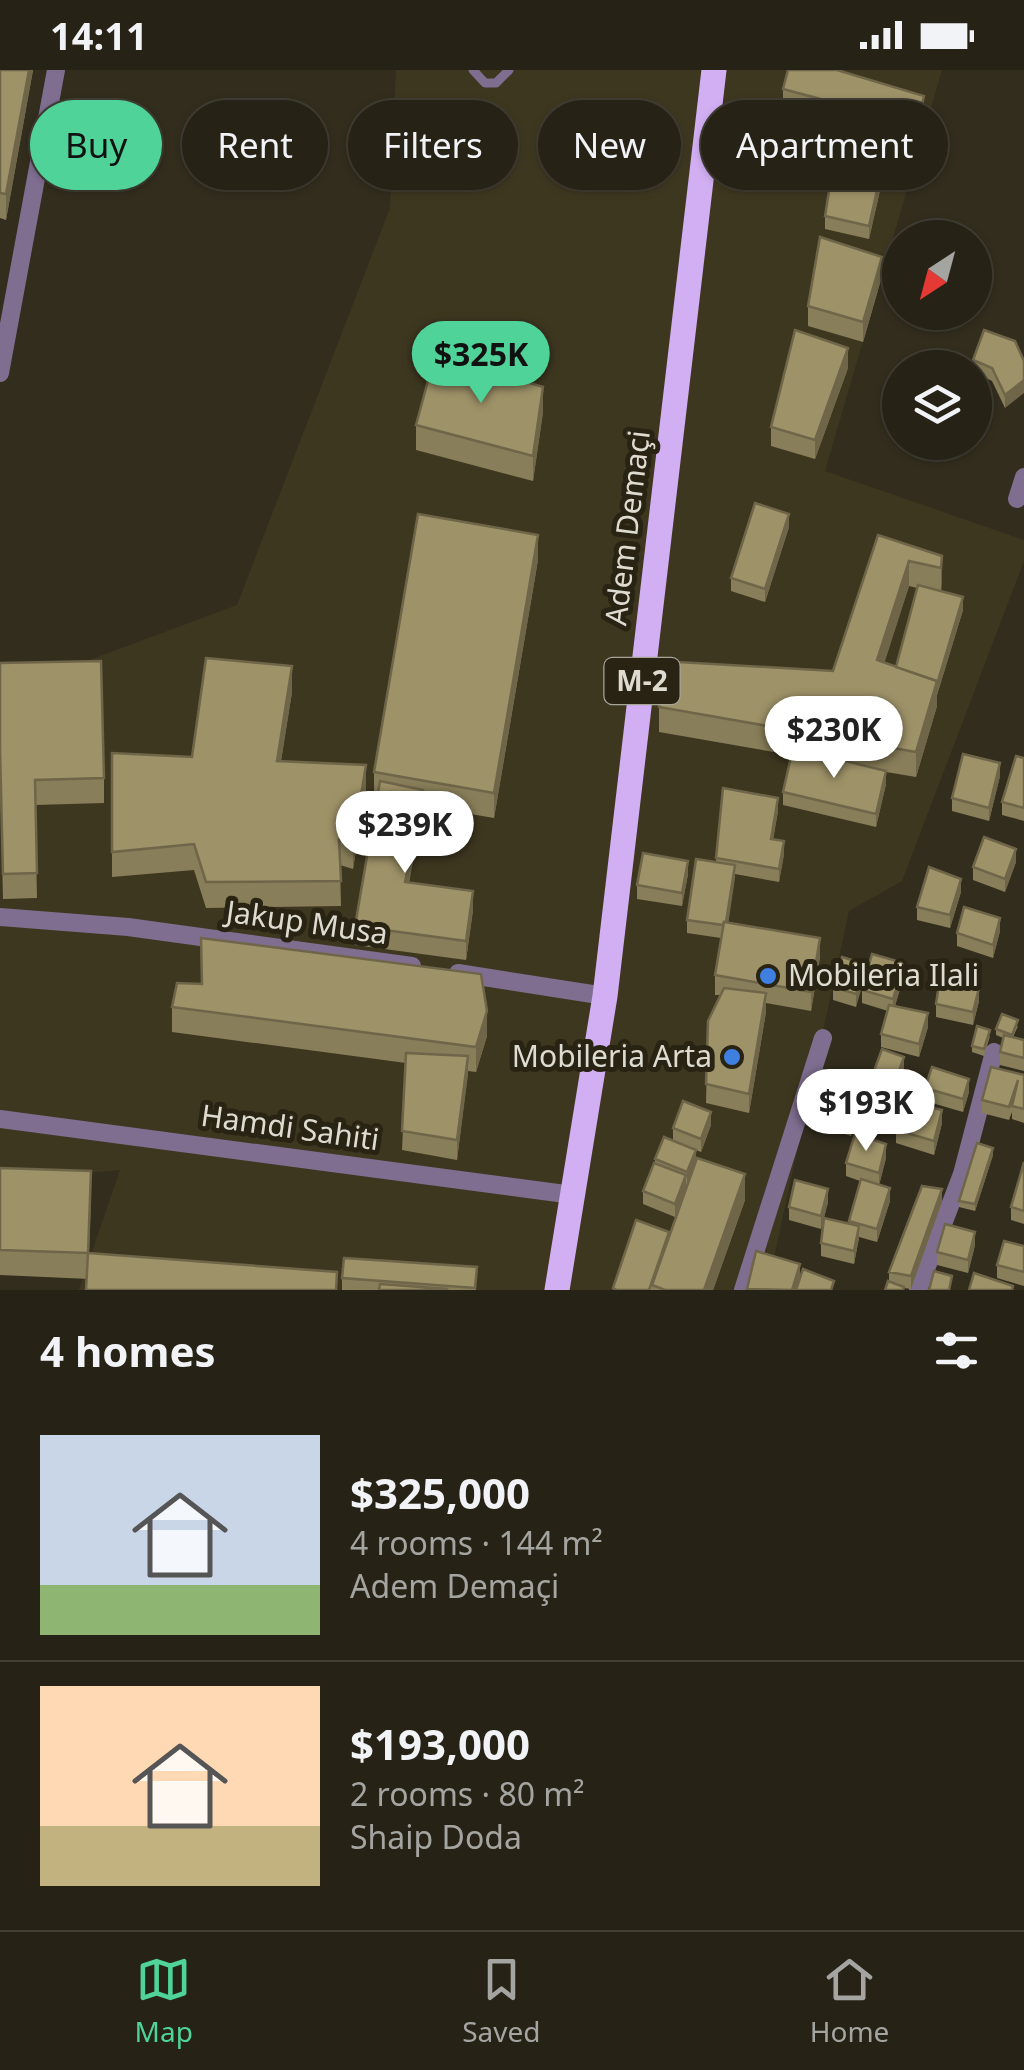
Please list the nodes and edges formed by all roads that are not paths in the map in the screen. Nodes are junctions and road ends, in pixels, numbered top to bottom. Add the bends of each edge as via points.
1 (56, 70) edge
2 (472, 70) edge
3 (509, 70) edge
4 (714, 70) edge
5 (0, 373) edge
6 (1024, 476) edge
7 (1016, 499) dead end
8 (0, 917) edge
9 (606, 996) junction
10 (822, 1038) dead end
11 (994, 1052) dead end
12 (0, 1119) edge
13 (573, 1195) junction
14 (557, 1290) edge
15 (743, 1290) edge
16 (918, 1290) edge

1 - 5 street
2 - 3 lane via 496,84
4 - 9 main road, Adem Demaçi / M-2
6 - 7 street
8 - 9 street, Jakup Musa via 128,927
9 - 13 main road, Adem Demaçi / M-2
10 - 15 street
11 - 16 street via 962,1174
12 - 13 street, Hamdi Sahiti
13 - 14 main road, Adem Demaçi / M-2

